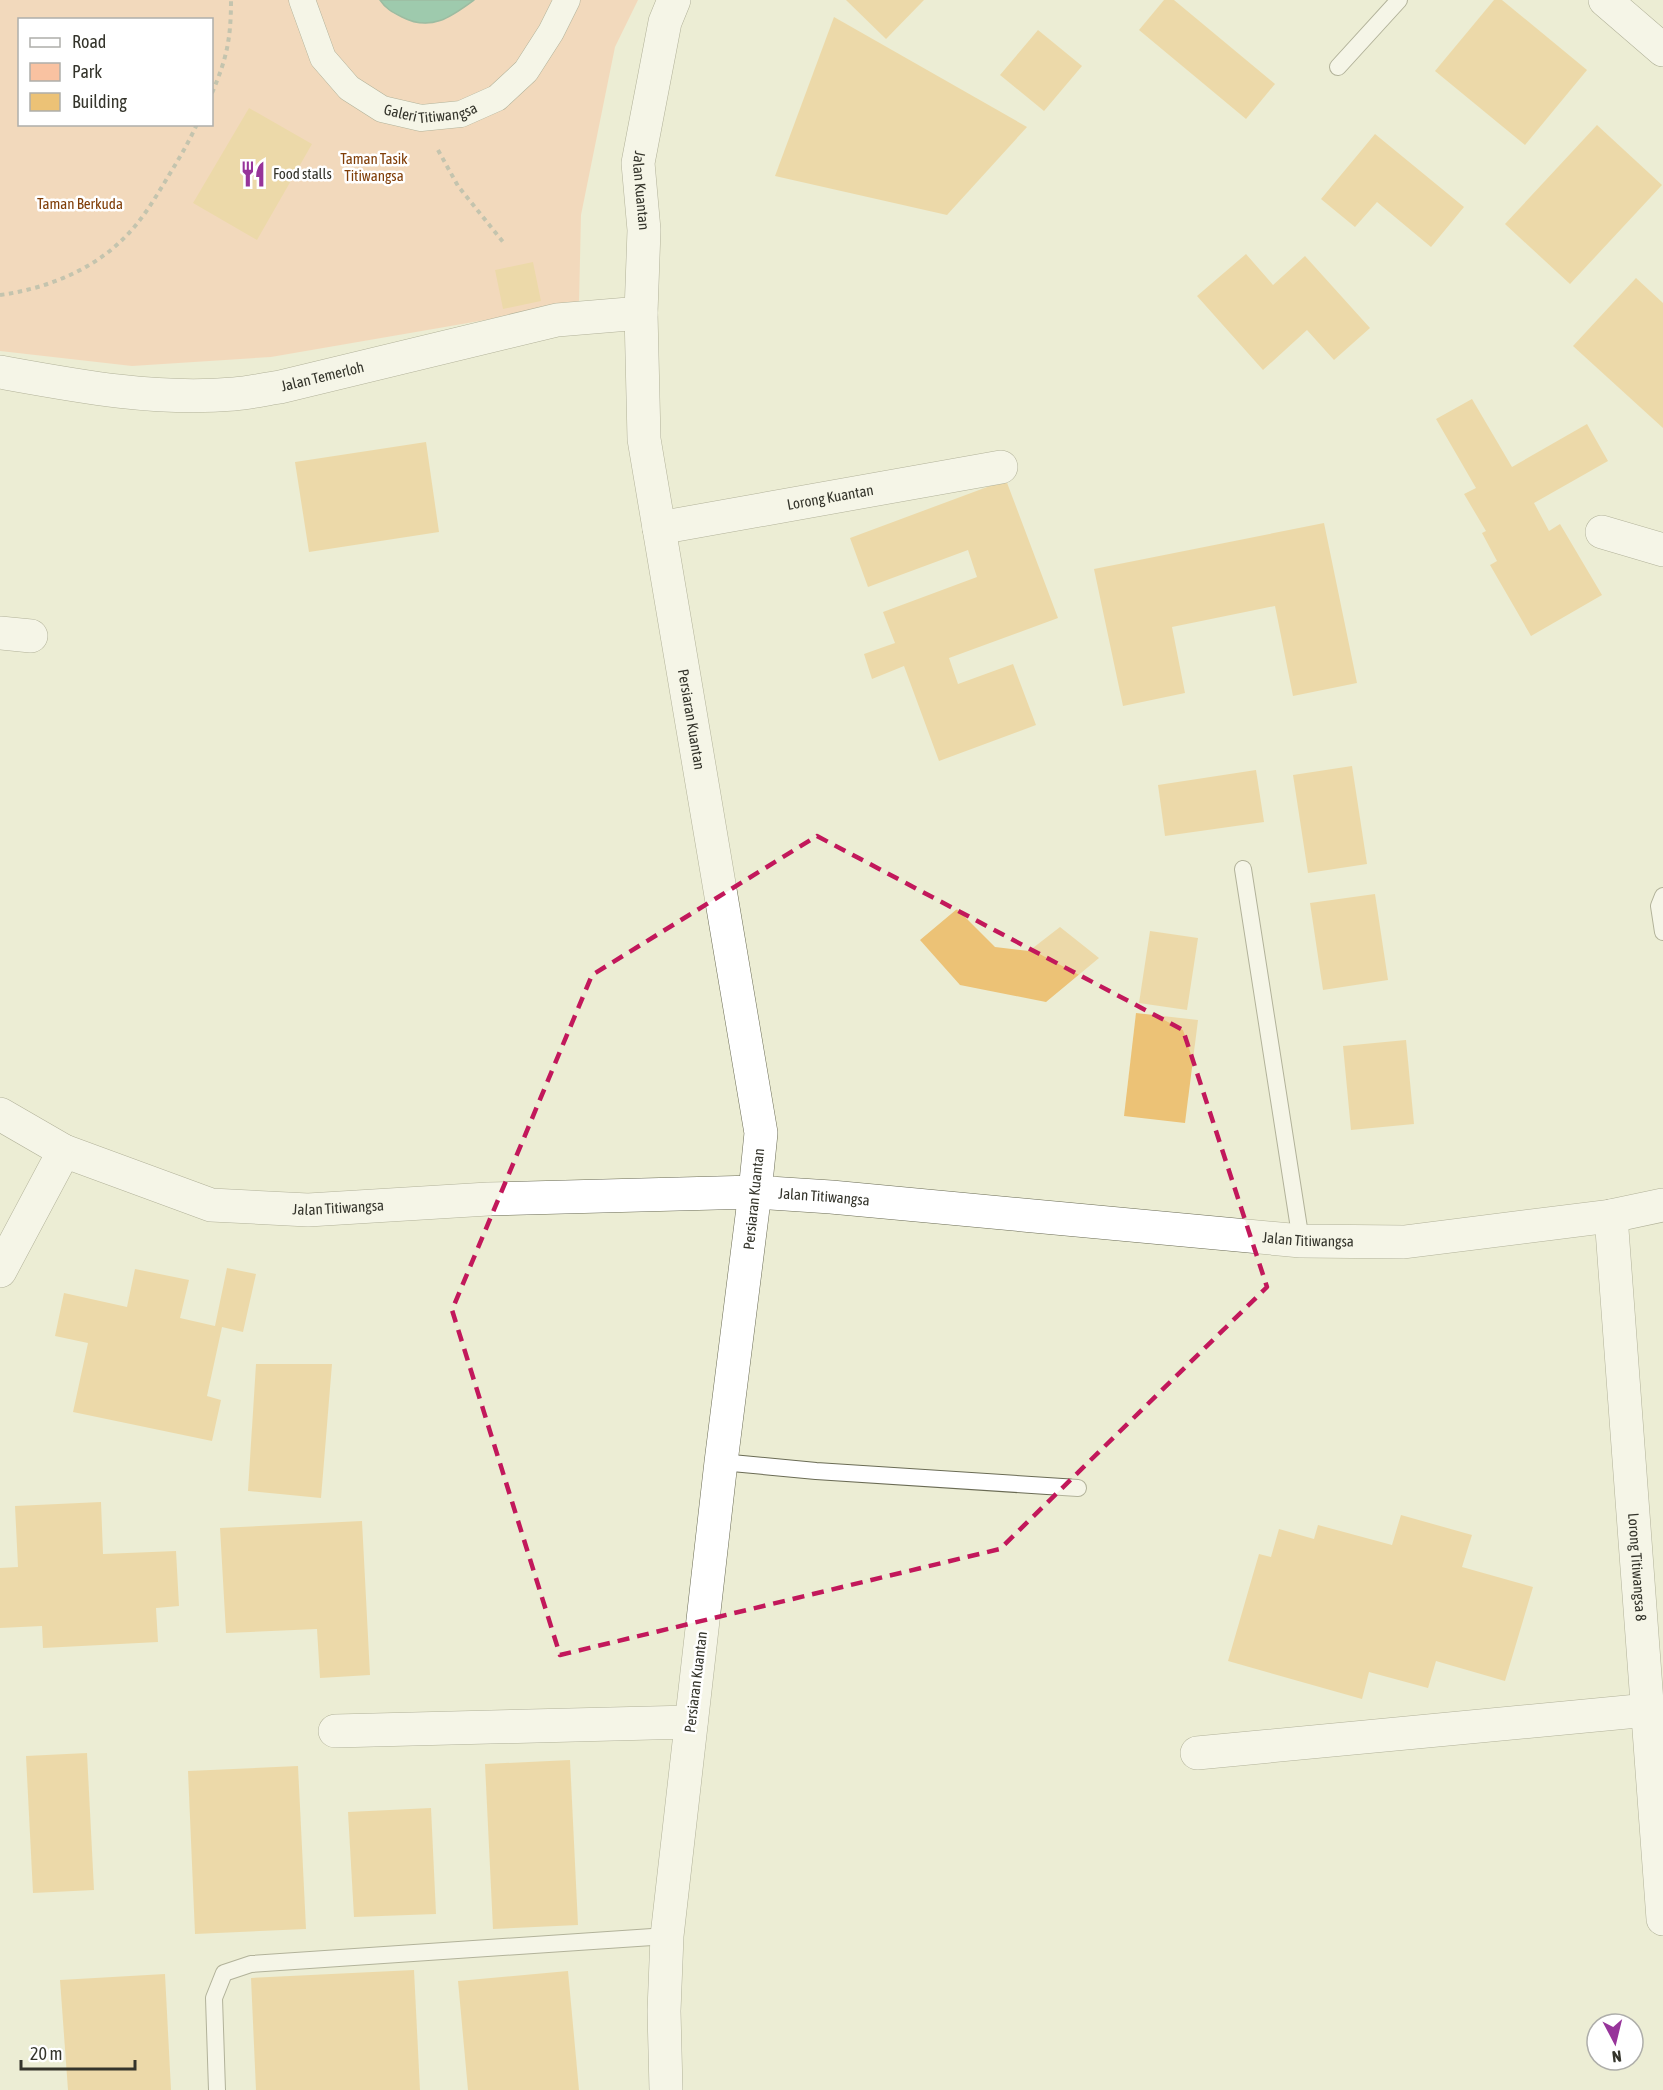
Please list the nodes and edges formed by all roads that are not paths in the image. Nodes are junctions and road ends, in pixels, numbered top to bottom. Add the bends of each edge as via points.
1 (302, 0) edge
2 (567, 0) edge
3 (674, 0) edge
4 (1399, 0) edge
5 (1605, 0) edge
6 (1663, 50) edge
7 (1338, 67) dead end
8 (641, 313) junction
9 (0, 372) edge
10 (1001, 467) dead end
11 (659, 528) junction
12 (1602, 532) dead end
13 (1663, 550) edge
14 (1243, 868) dead end
15 (1663, 896) edge
16 (1663, 932) edge
17 (0, 1114) edge
18 (64, 1151) junction
19 (755, 1192) junction
20 (1663, 1205) edge
21 (1611, 1216) junction
22 (1300, 1240) junction
23 (0, 1271) edge
24 (722, 1462) junction
25 (1078, 1488) dead end
26 (1648, 1710) junction
27 (691, 1722) junction
28 (334, 1731) dead end
29 (1197, 1753) dead end
30 (1663, 1919) edge
31 (667, 1935) junction
32 (217, 2090) edge
33 (666, 2090) edge

1 - 2 street, Galeri Titiwangsa via 323,58 349,88 382,109 421,118 461,114 497,98 526,71
3 - 8 street, Jalan Kuantan via 665,22 638,163 644,230
4 - 7 lane
5 - 6 street
8 - 9 street, Jalan Temerloh via 557,320 280,387 235,394 137,394
8 - 11 street, Persiaran Kuantan via 644,439
10 - 11 street, Lorong Kuantan
11 - 19 street, Persiaran Kuantan via 761,1133
12 - 13 street
14 - 22 lane
15 - 16 lane via 1659,906
17 - 18 street, Jalan Titiwangsa
18 - 19 street, Jalan Titiwangsa via 211,1205 308,1210 488,1199
18 - 23 street
19 - 22 street, Jalan Titiwangsa
19 - 24 street, Persiaran Kuantan
20 - 21 street, Jalan Titiwangsa
21 - 22 street, Jalan Titiwangsa via 1404,1242
21 - 26 street, Lorong Titiwangsa 8
24 - 25 lane
24 - 27 street, Persiaran Kuantan
26 - 29 street
26 - 30 street, Lorong Titiwangsa 8
27 - 28 street
27 - 31 street, Persiaran Kuantan
31 - 32 lane via 251,1964 224,1973 214,1998
31 - 33 street, Persiaran Kuantan

